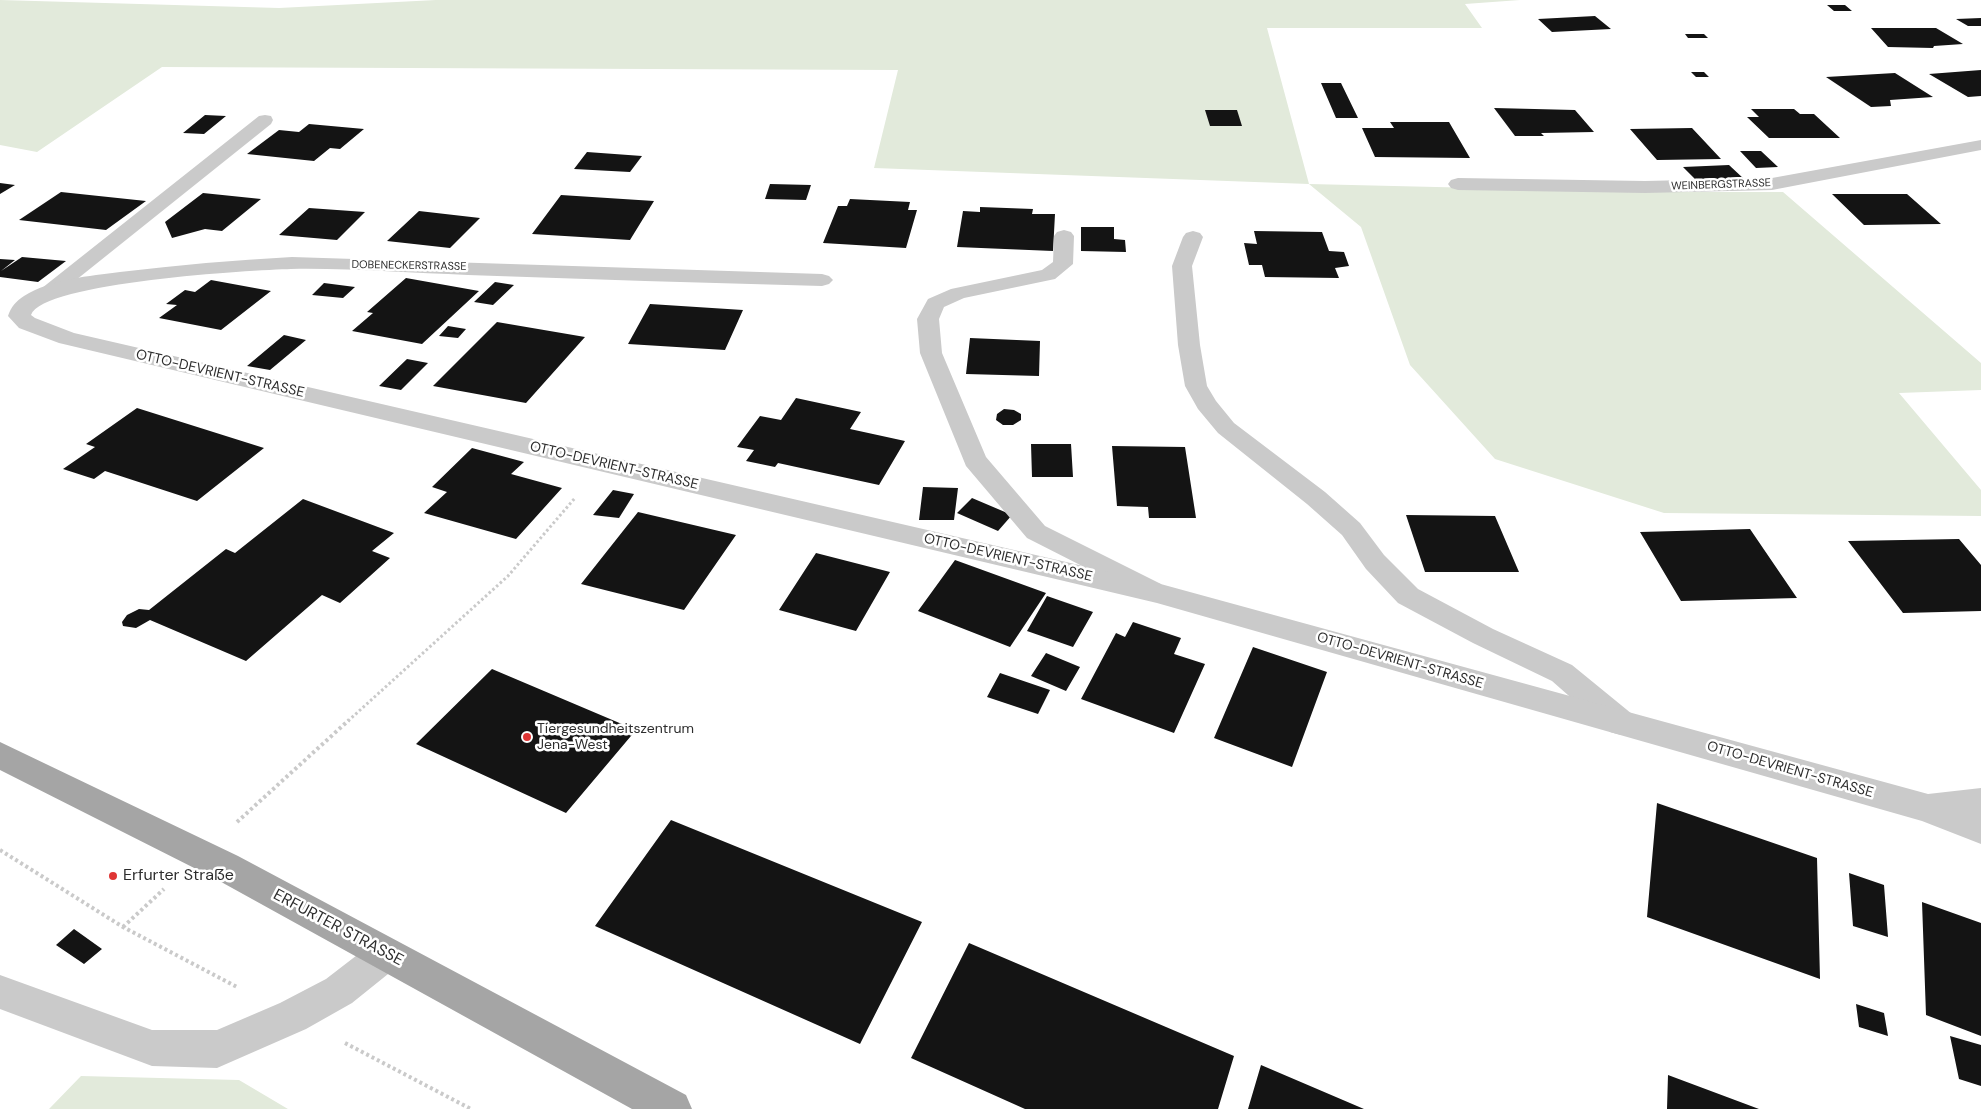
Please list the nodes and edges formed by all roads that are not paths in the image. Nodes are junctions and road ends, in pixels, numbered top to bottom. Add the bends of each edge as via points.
1 (265, 120) dead end
2 (1981, 145) edge
3 (1458, 184) dead end
4 (1064, 236) dead end
5 (1193, 238) dead end
6 (822, 280) dead end
7 (49, 292) junction
8 (27, 323) joint
9 (1157, 593) junction
10 (1621, 723) junction
11 (0, 755) edge
12 (1981, 802) edge
13 (1926, 808) junction
14 (1981, 830) edge
15 (386, 954) junction
16 (0, 992) edge
17 (672, 1109) edge

1 - 7 lane
2 - 3 street, WEINBERGSTRASSE via 1772,184 1645,187
4 - 9 lane via 1063,264 1048,275 958,293 935,302 928,319 931,353 975,460 1036,532
5 - 10 lane via 1182,266 1188,345 1196,386 1226,428 1351,529 1375,562 1408,596 1562,673
6 - 7 street, DOBENECKERSTRASSE via 292,264 137,275
7 - 8 street, DOBENECKERSTRASSE via 22,308 19,316
8 - 9 street, OTTO-DEVRIENT-STRASSE via 67,338
9 - 10 street, OTTO-DEVRIENT-STRASSE
10 - 13 street, OTTO-DEVRIENT-STRASSE
11 - 15 main road, ERFURTER STRASSE via 201,855
12 - 13 street
13 - 14 street, OTTO-DEVRIENT-STRASSE
15 - 16 lane via 339,991 293,1016 217,1049 152,1048
15 - 17 main road, ERFURTER STRASSE

